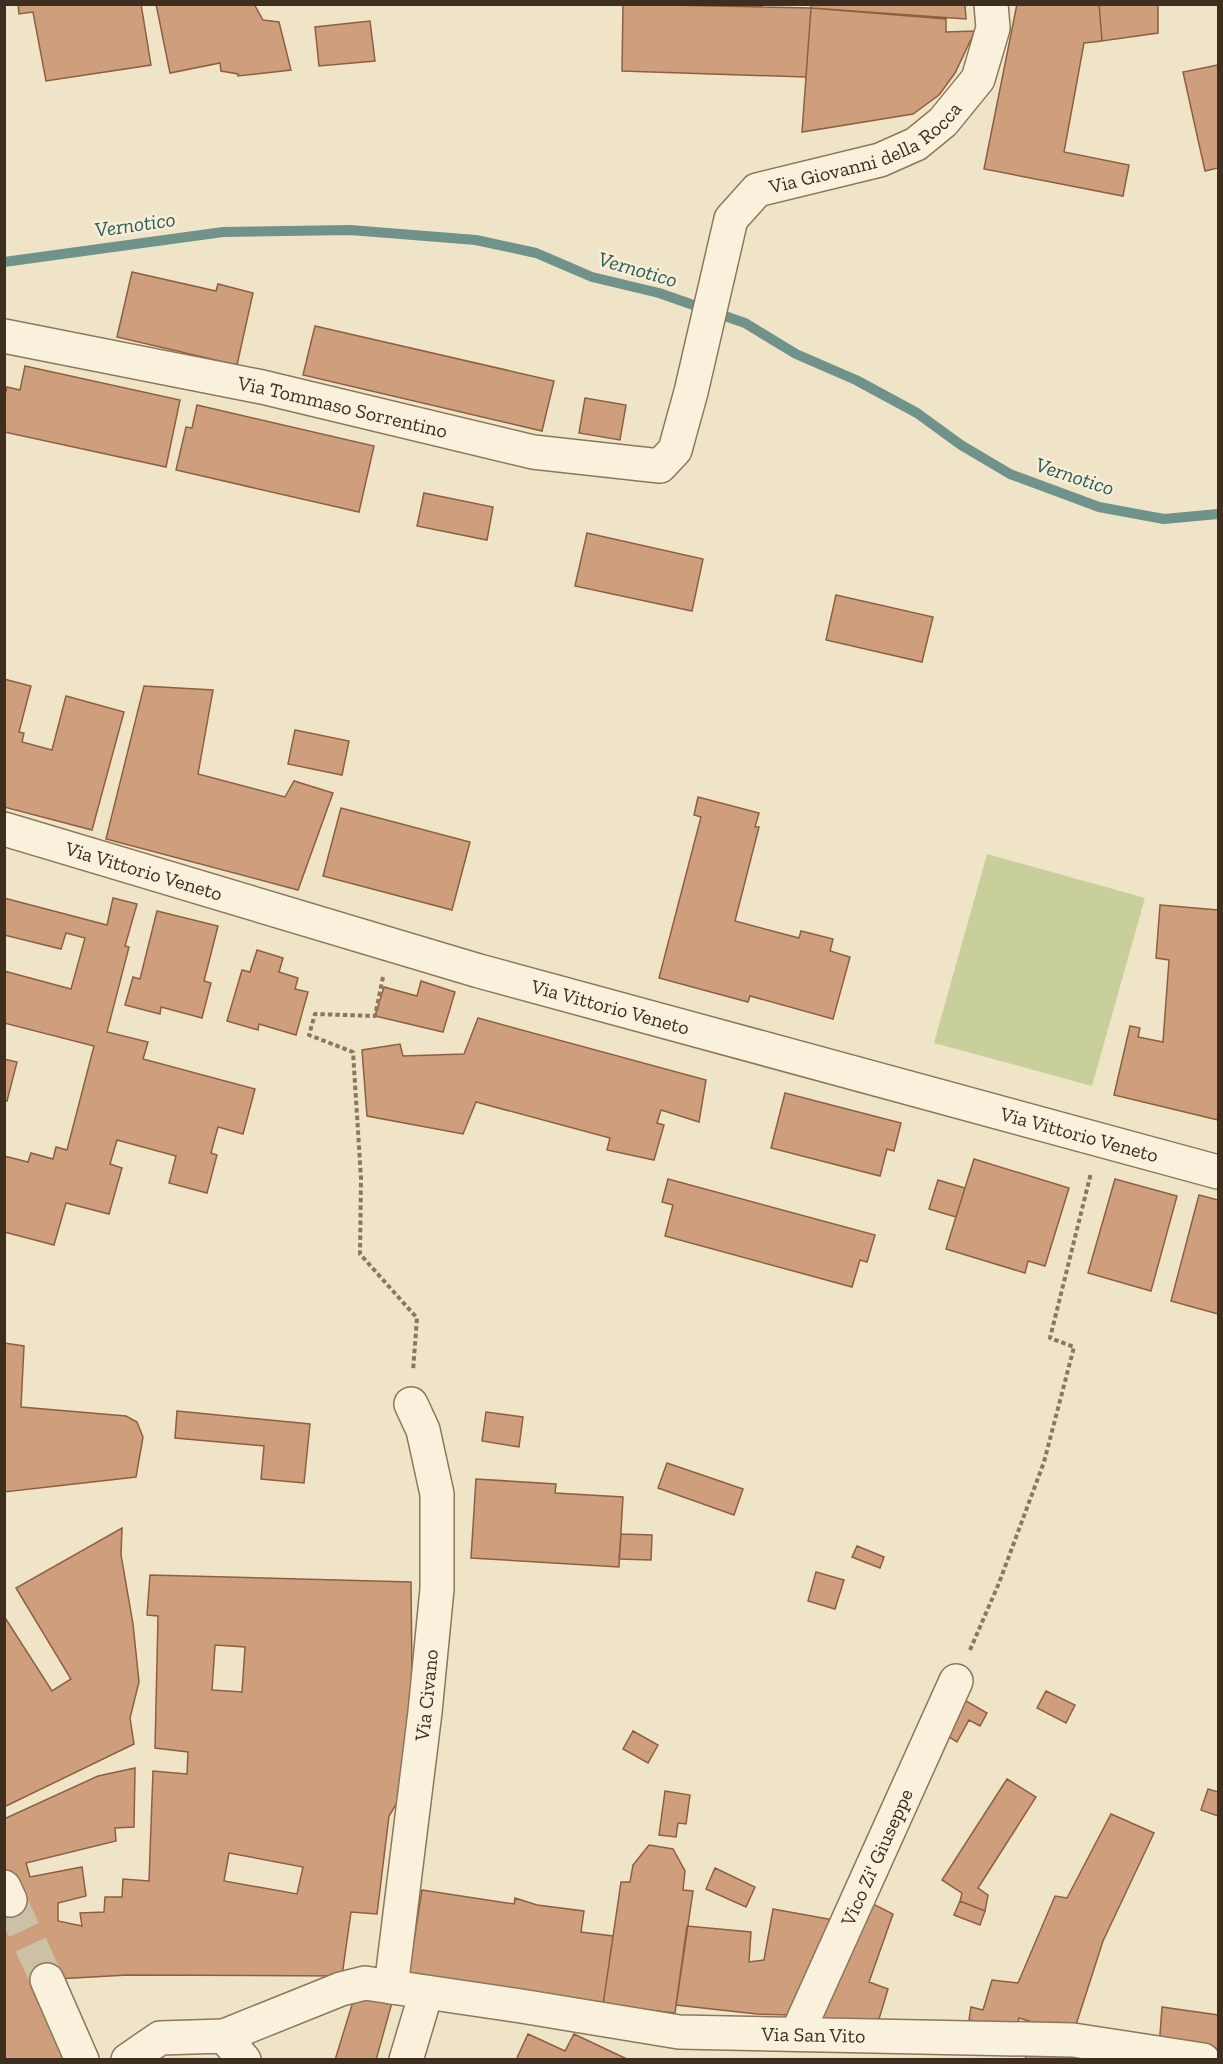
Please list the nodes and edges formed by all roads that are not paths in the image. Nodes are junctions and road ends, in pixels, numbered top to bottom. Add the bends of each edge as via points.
1 (991, 4) edge
2 (4, 336) edge
3 (675, 450) joint
4 (4, 829) edge
5 (1218, 1172) edge
6 (411, 1404) road end
7 (956, 1681) road end
8 (47, 1980) tunnel mouth
9 (391, 1987) junction
10 (426, 1993) junction
11 (797, 2034) junction
12 (234, 2048) edge
13 (82, 2060) edge
14 (128, 2060) edge
15 (406, 2060) edge
16 (1203, 2060) edge

1 - 3 street, Via Giovanni della Rocca via 993,28 978,79 943,122 916,144 880,160 757,190 731,219
2 - 3 street, Via Tommaso Sorrentino via 262,387 533,452 660,466
4 - 5 street, Via Vittorio Veneto via 479,971
6 - 9 street, Via Civano via 423,1430 437,1494 437,1589
7 - 11 street, Vico Zi' Giuseppe
8 - 13 street
9 - 10 street, Via San Vito
9 - 12 street, Via San Vito via 365,1983 341,1989
10 - 11 street, Via San Vito via 679,2032
10 - 15 street
11 - 16 street, Via San Vito via 1073,2040
12 - 14 street via 160,2038

